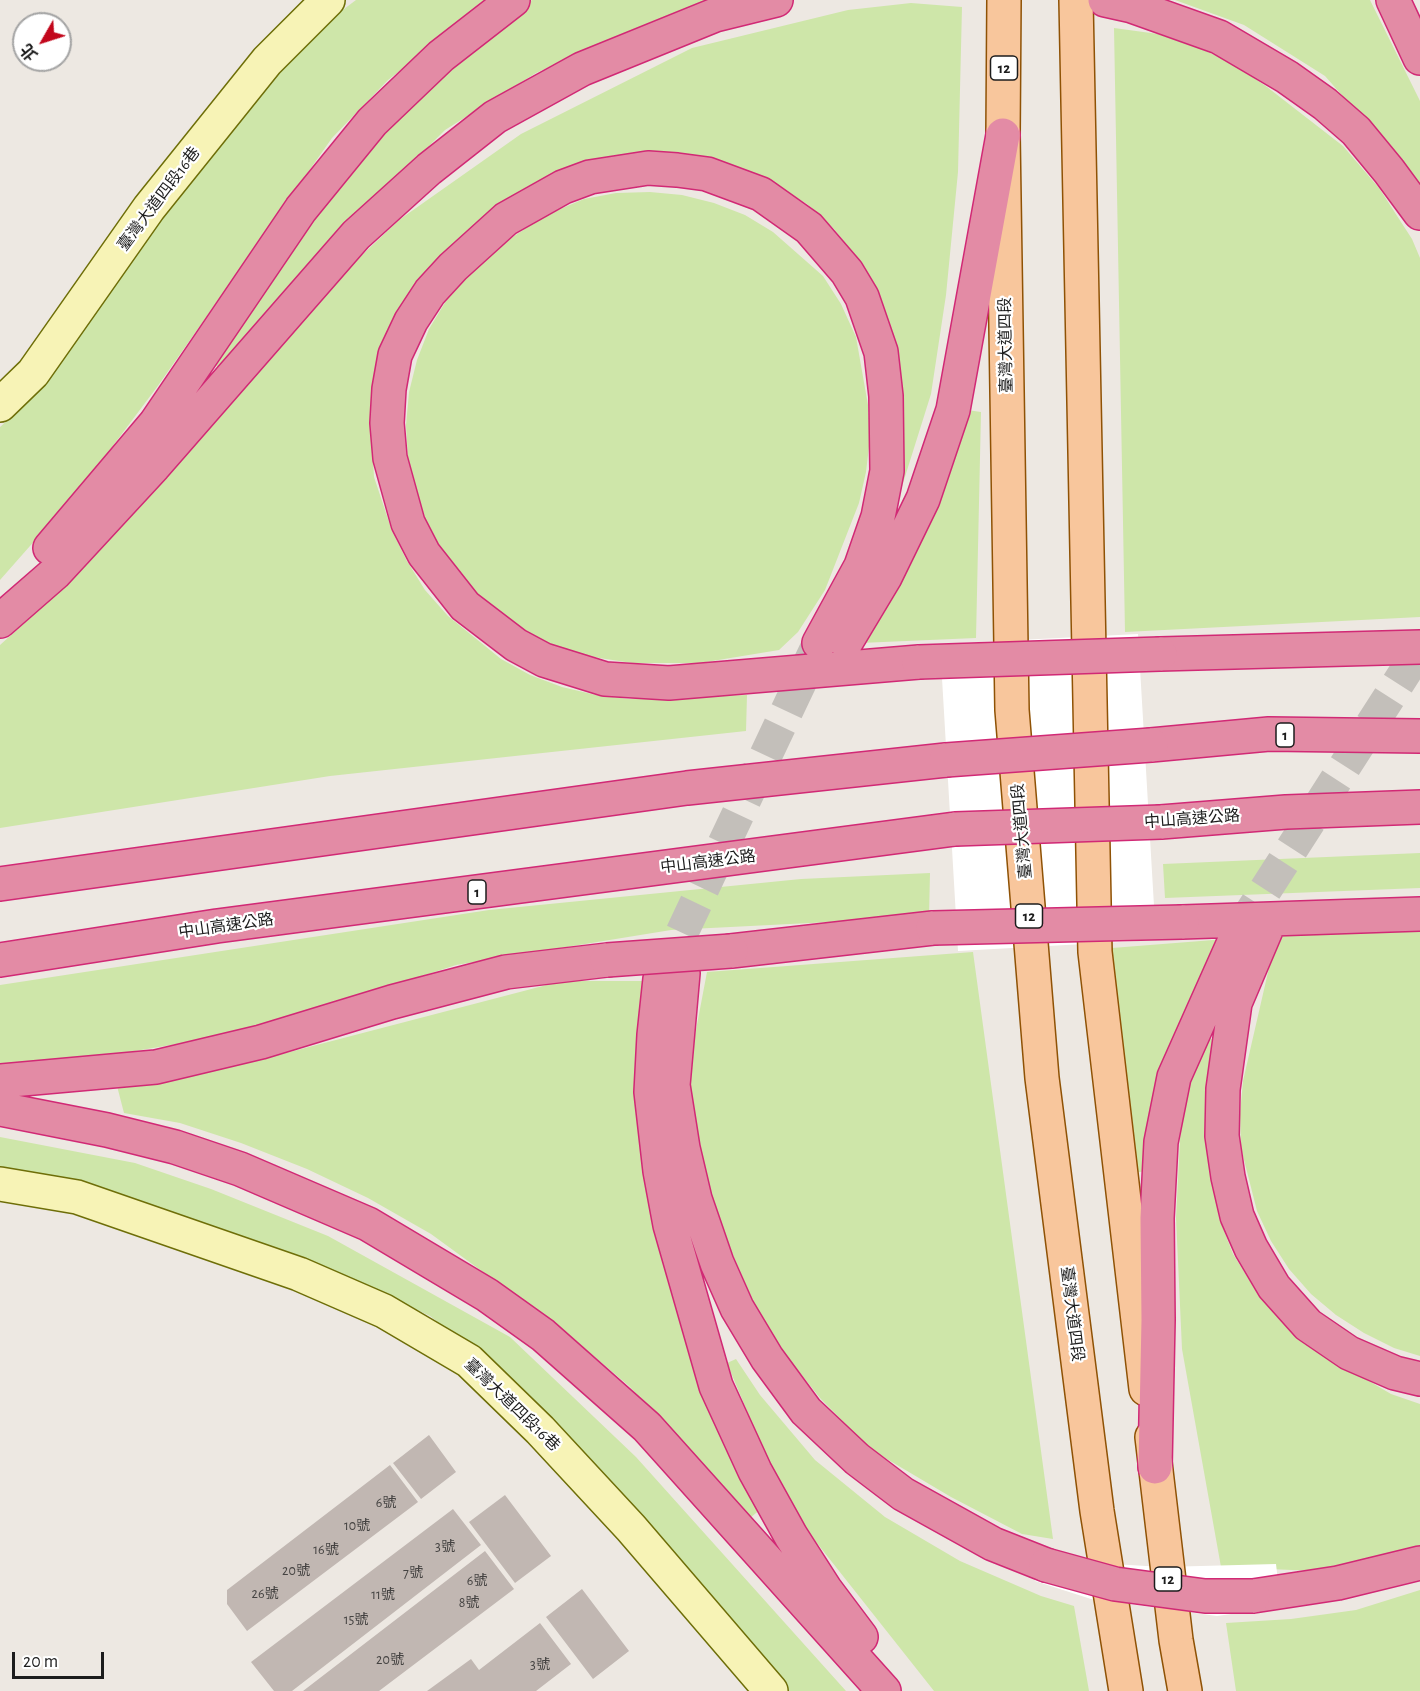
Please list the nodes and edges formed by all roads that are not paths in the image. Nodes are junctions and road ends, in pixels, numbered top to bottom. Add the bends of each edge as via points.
1 (328, 0) edge
2 (513, 0) edge
3 (776, 0) edge
4 (1004, 0) edge
5 (1076, 0) edge
6 (1393, 0) edge
7 (1119, 3) edge
8 (1420, 58) edge
9 (1003, 135) junction
10 (1420, 213) edge
11 (0, 405) edge
12 (0, 607) edge
13 (0, 621) edge
14 (1420, 647) edge
15 (1420, 736) edge
16 (1420, 807) edge
17 (0, 884) edge
18 (1420, 914) edge
19 (0, 960) edge
20 (0, 1081) edge
21 (0, 1109) edge
22 (0, 1185) edge
23 (1420, 1379) edge
24 (1155, 1467) junction
25 (1420, 1563) edge
26 (771, 1691) edge
27 (884, 1691) edge
28 (901, 1691) edge
29 (1126, 1691) edge
30 (1185, 1691) edge

1 - 11 street, 臺灣大道四段16巷 via 267,61 149,208 33,373
2 - 12 highway via 441,56 372,122 301,208 155,424
3 - 13 highway via 715,15 582,69 495,117 429,169 356,235 154,466 55,573
4 - 9 main road, 臺灣大道四段 / 12
5 - 24 main road, 12 via 1095,952
6 - 8 highway
7 - 10 highway via 1219,38 1297,84 1356,131
9 - 14 highway, bridge via 953,410 923,499 885,577 832,642 878,517 887,471 881,352 862,297 847,272 809,228 761,194 687,171 648,168 590,177 563,187 506,219 430,292 395,356 387,423 390,458 408,523 424,554 465,606 507,639 574,672 616,680 669,682 918,662
9 - 29 main road, 臺灣大道四段 / 12 via 1012,710 1042,1078 1097,1511
15 - 17 highway, 1, bridge via 1269,734 946,760 687,788
16 - 19 highway, 中山高速公路 / 1, bridge via 955,829 229,925
18 - 20 highway, bridge via 933,928 731,951 607,960 506,972 261,1042 156,1067
21 - 27 highway via 107,1130 240,1169 368,1224 487,1295 543,1335 647,1426
22 - 26 street, 臺灣大道四段16巷 via 77,1197 299,1274 384,1311 469,1361 631,1528
23 - 24 highway via 1349,1353 1308,1325 1274,1287 1237,1216 1222,1136 1223,1089 1235,1003 1252,931 1174,1077 1161,1142
24 - 30 main road, 12
25 - 28 highway, bridge via 1338,1583 1253,1596 1205,1596 1115,1584 1046,1565 993,1544 903,1494 857,1459 806,1411 767,1358 737,1308 717,1263 695,1199 673,1085 672,976 654,1035 651,1092 670,1225 716,1386 755,1471 791,1536

